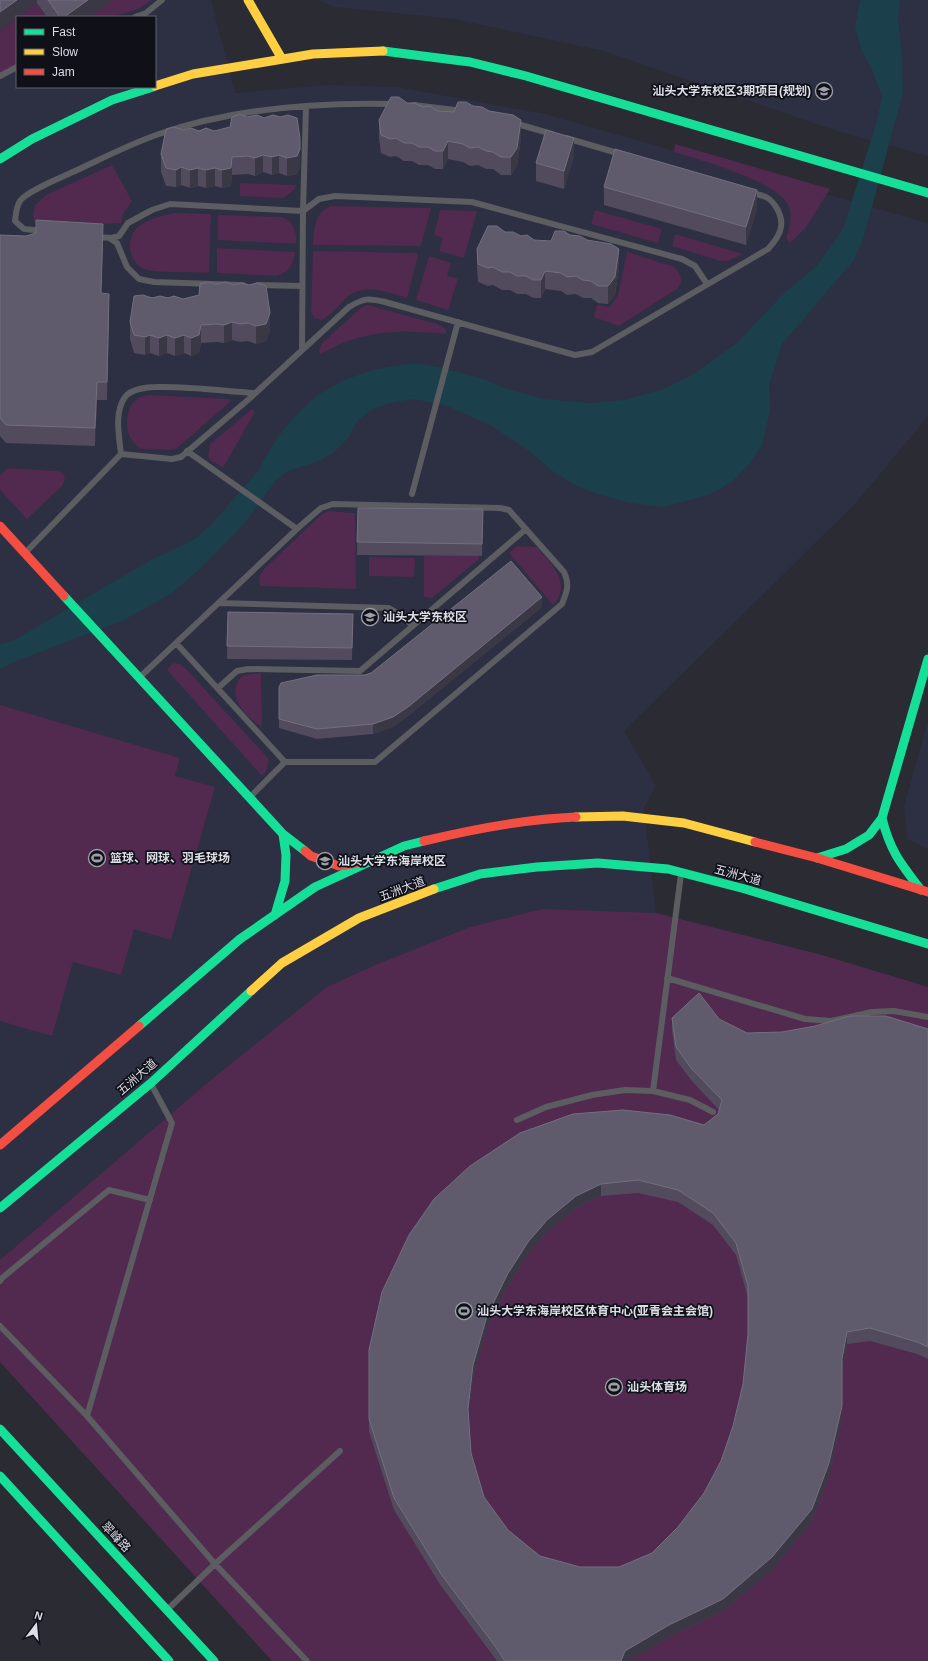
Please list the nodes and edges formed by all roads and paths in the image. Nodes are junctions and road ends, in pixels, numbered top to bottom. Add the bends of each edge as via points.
1 (162, 0) edge
2 (248, 0) edge
3 (137, 16) edge
4 (282, 59) junction
5 (16, 68) edge
6 (0, 76) edge
7 (156, 86) edge
8 (151, 88) edge
9 (401, 105) edge
10 (408, 105) edge
11 (306, 106) junction
12 (467, 112) edge
13 (510, 122) edge
14 (630, 157) edge
15 (0, 159) edge
16 (743, 190) edge
17 (928, 193) edge
18 (303, 211) junction
19 (55, 232) edge
20 (86, 235) edge
21 (109, 238) junction
22 (707, 284) junction
23 (302, 286) junction
24 (458, 322) junction
25 (302, 350) junction
26 (255, 393) junction
27 (188, 451) junction
28 (121, 454) junction
29 (412, 494) dead end
30 (0, 526) edge
31 (297, 529) junction
32 (526, 529) junction
33 (25, 554) junction
34 (219, 603) junction
35 (413, 626) junction
36 (176, 643) junction
37 (928, 659) edge
38 (140, 678) junction
39 (218, 688) junction
40 (285, 762) junction
41 (250, 797) junction
42 (882, 818) junction
43 (283, 834) junction
44 (817, 858) junction
45 (371, 861) junction
46 (681, 872) junction
47 (924, 891) edge
48 (275, 915) junction
49 (928, 944) edge
50 (667, 978) junction
51 (928, 1017) edge
52 (151, 1082) junction
53 (653, 1092) junction
54 (713, 1112) dead end
55 (517, 1120) dead end
56 (0, 1145) edge
57 (150, 1200) junction
58 (0, 1208) edge
59 (0, 1281) edge
60 (0, 1326) edge
61 (87, 1416) junction
62 (0, 1429) edge
63 (340, 1451) dead end
64 (0, 1476) edge
65 (215, 1564) junction
66 (167, 1610) junction
67 (169, 1661) edge
68 (214, 1661) edge
69 (307, 1661) edge

1 - 3 lane via 146,13
2 - 4 main road
4 - 7 main road via 193,74
4 - 17 main road via 313,54 379,51 470,62
5 - 6 lane
8 - 15 main road via 112,100 32,139
9 - 11 lane via 357,103
10 - 12 lane
11 - 18 lane
11 - 19 lane via 221,117 158,134 35,190 20,200 15,221 24,229
13 - 14 lane
16 - 22 lane via 772,202 777,208 781,227 776,240 768,249
18 - 21 lane via 170,204 128,223 119,236
18 - 22 lane via 319,199 335,196 472,202 682,259 695,266
18 - 23 lane
20 - 21 lane
21 - 23 lane via 117,243 127,267 139,279 154,282
22 - 24 lane via 592,352 575,355
23 - 25 lane
24 - 25 lane via 368,298 349,307
24 - 29 lane
25 - 26 lane
26 - 27 lane
26 - 28 lane via 156,386 137,389 126,395 120,405 118,424
27 - 28 lane via 181,457 172,459
27 - 31 lane
28 - 33 lane
30 - 33 main road
31 - 32 lane via 321,508 333,504 500,508 509,510
31 - 34 lane
32 - 35 lane
32 - 40 lane via 564,572 568,581 562,604 376,762
33 - 38 main road
34 - 35 lane via 388,608
34 - 36 lane
35 - 39 lane via 360,671 248,669 237,671
36 - 38 lane
36 - 39 lane
37 - 42 main road
38 - 41 main road
39 - 40 lane
40 - 41 lane
41 - 43 main road
42 - 44 main road via 869,835 846,849
42 - 47 main road via 887,838 897,859
43 - 45 main road via 311,856 339,866
43 - 48 main road via 286,856 285,880
44 - 45 main road via 684,822 623,816 555,818 469,830 404,846
44 - 47 main road
45 - 48 main road via 315,887
46 - 49 main road, 五洲大道
46 - 50 lane
46 - 52 main road, 五洲大道 via 598,863 537,867 480,874 422,893 359,918 282,963
48 - 56 main road via 240,939
50 - 51 lane via 805,1019 831,1021 872,1012 894,1011
50 - 53 lane
52 - 57 lane via 172,1123
52 - 58 main road, 五洲大道
53 - 54 lane via 690,1100
53 - 55 lane via 625,1090 592,1095 546,1107
57 - 59 lane via 109,1190
57 - 61 lane
60 - 61 lane
61 - 65 lane
62 - 66 main road, 翠峰路
63 - 65 lane
64 - 67 main road
65 - 66 lane
65 - 69 lane
66 - 68 main road, 翠峰路

